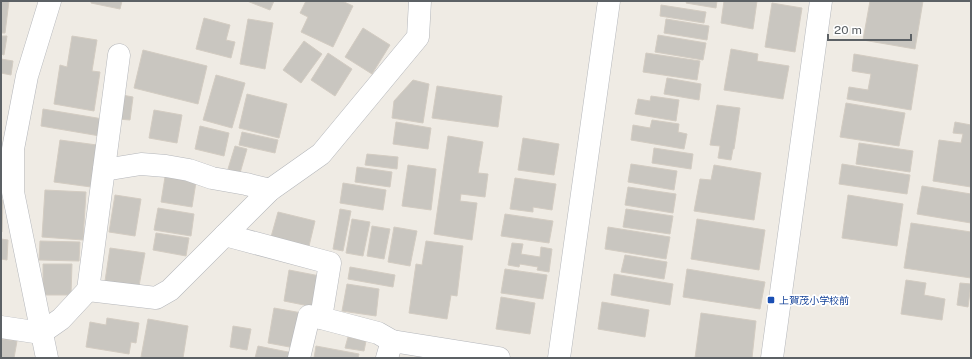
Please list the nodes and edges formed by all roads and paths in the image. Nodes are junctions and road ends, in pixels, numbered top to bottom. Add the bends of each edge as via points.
1 (50, 1) edge
2 (420, 1) edge
3 (609, 1) edge
4 (821, 1) edge
5 (119, 55) dead end
6 (104, 170) junction
7 (270, 190) junction
8 (225, 235) junction
9 (88, 290) junction
10 (321, 318) junction
11 (1, 327) edge
12 (41, 333) junction
13 (390, 350) edge
14 (46, 358) edge
15 (299, 358) edge
16 (499, 358) edge
17 (559, 358) edge
18 (772, 358) edge

1 - 12 street via 27,76 13,149 13,192
2 - 7 street via 418,37 321,154
3 - 17 street
4 - 18 street
5 - 6 street
6 - 7 street via 141,164 166,166
6 - 9 street
7 - 8 street
8 - 9 street via 170,290 156,298
8 - 10 street via 330,263
9 - 12 street via 62,319
10 - 13 street via 378,333
10 - 15 street via 309,316
11 - 12 street
12 - 14 street
13 - 16 street

